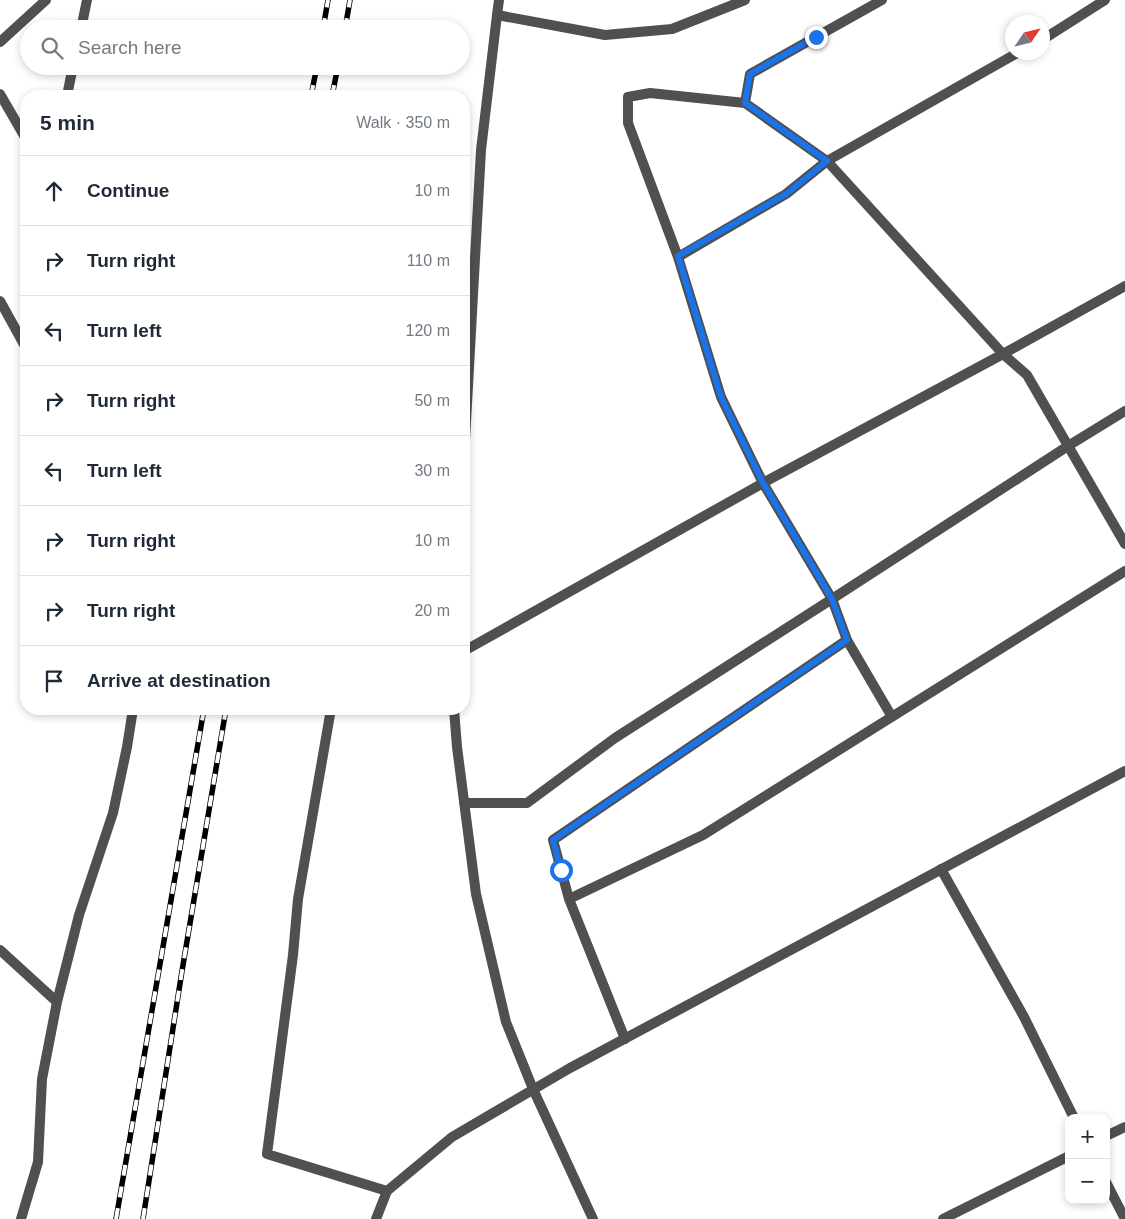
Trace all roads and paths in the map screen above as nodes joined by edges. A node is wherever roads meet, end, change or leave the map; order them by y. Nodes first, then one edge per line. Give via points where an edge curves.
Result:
1 (46, 0) edge
2 (87, 0) edge
3 (499, 0) edge
4 (745, 0) edge
5 (882, 0) edge
6 (1105, 0) edge
7 (498, 15) junction
8 (24, 20) edge
9 (83, 20) edge
10 (20, 24) edge
11 (1050, 35) edge
12 (0, 42) edge
13 (1006, 60) edge
14 (71, 75) edge
15 (68, 90) edge
16 (0, 94) edge
17 (745, 103) junction
18 (20, 129) edge
19 (827, 161) junction
20 (678, 256) junction
21 (1125, 286) edge
22 (0, 302) edge
23 (20, 337) edge
24 (470, 349) edge
25 (1004, 354) junction
26 (1125, 411) edge
27 (1068, 446) junction
28 (763, 483) junction
29 (1125, 544) edge
30 (1125, 571) edge
31 (832, 599) junction
32 (847, 640) junction
33 (470, 648) edge
34 (132, 715) edge
35 (330, 715) edge
36 (454, 715) edge
37 (892, 717) junction
38 (1125, 771) edge
39 (464, 803) junction
40 (941, 869) junction
41 (569, 899) junction
42 (0, 950) edge
43 (57, 1002) junction
44 (625, 1039) junction
45 (533, 1089) junction
46 (1072, 1114) edge
47 (1125, 1127) edge
48 (1110, 1134) edge
49 (1065, 1158) edge
50 (1110, 1190) edge
51 (387, 1192) junction
52 (21, 1219) edge
53 (376, 1219) edge
54 (594, 1219) edge
55 (943, 1219) edge
56 (1125, 1219) edge

1 - 8 street
2 - 9 street
3 - 7 street
4 - 7 street via 672,29 605,35
5 - 17 street via 750,74
6 - 11 street
7 - 24 street via 481,150
10 - 12 street
13 - 19 street
14 - 15 street
16 - 18 street
17 - 19 street
17 - 20 street via 650,93 628,97 628,122
19 - 20 street via 786,194
19 - 25 street
20 - 28 street via 721,397
21 - 25 street
22 - 23 street
25 - 27 street via 1027,375
25 - 28 street
26 - 27 street
27 - 29 street
27 - 31 street
28 - 31 street
28 - 33 street
30 - 37 street
31 - 32 street
31 - 39 street via 615,738 527,803
32 - 37 street
32 - 41 street via 553,840
34 - 43 street via 113,813 79,915
35 - 51 street via 298,899 267,1154
36 - 39 street
37 - 41 street via 703,835
38 - 40 street
39 - 45 street via 476,894 504,1013
40 - 44 street
40 - 46 street via 1024,1018
41 - 44 street
42 - 43 street
43 - 52 street via 42,1079 38,1162
44 - 45 street
45 - 51 street via 452,1137
45 - 54 street
47 - 48 street
49 - 55 street
50 - 56 street
51 - 53 street

